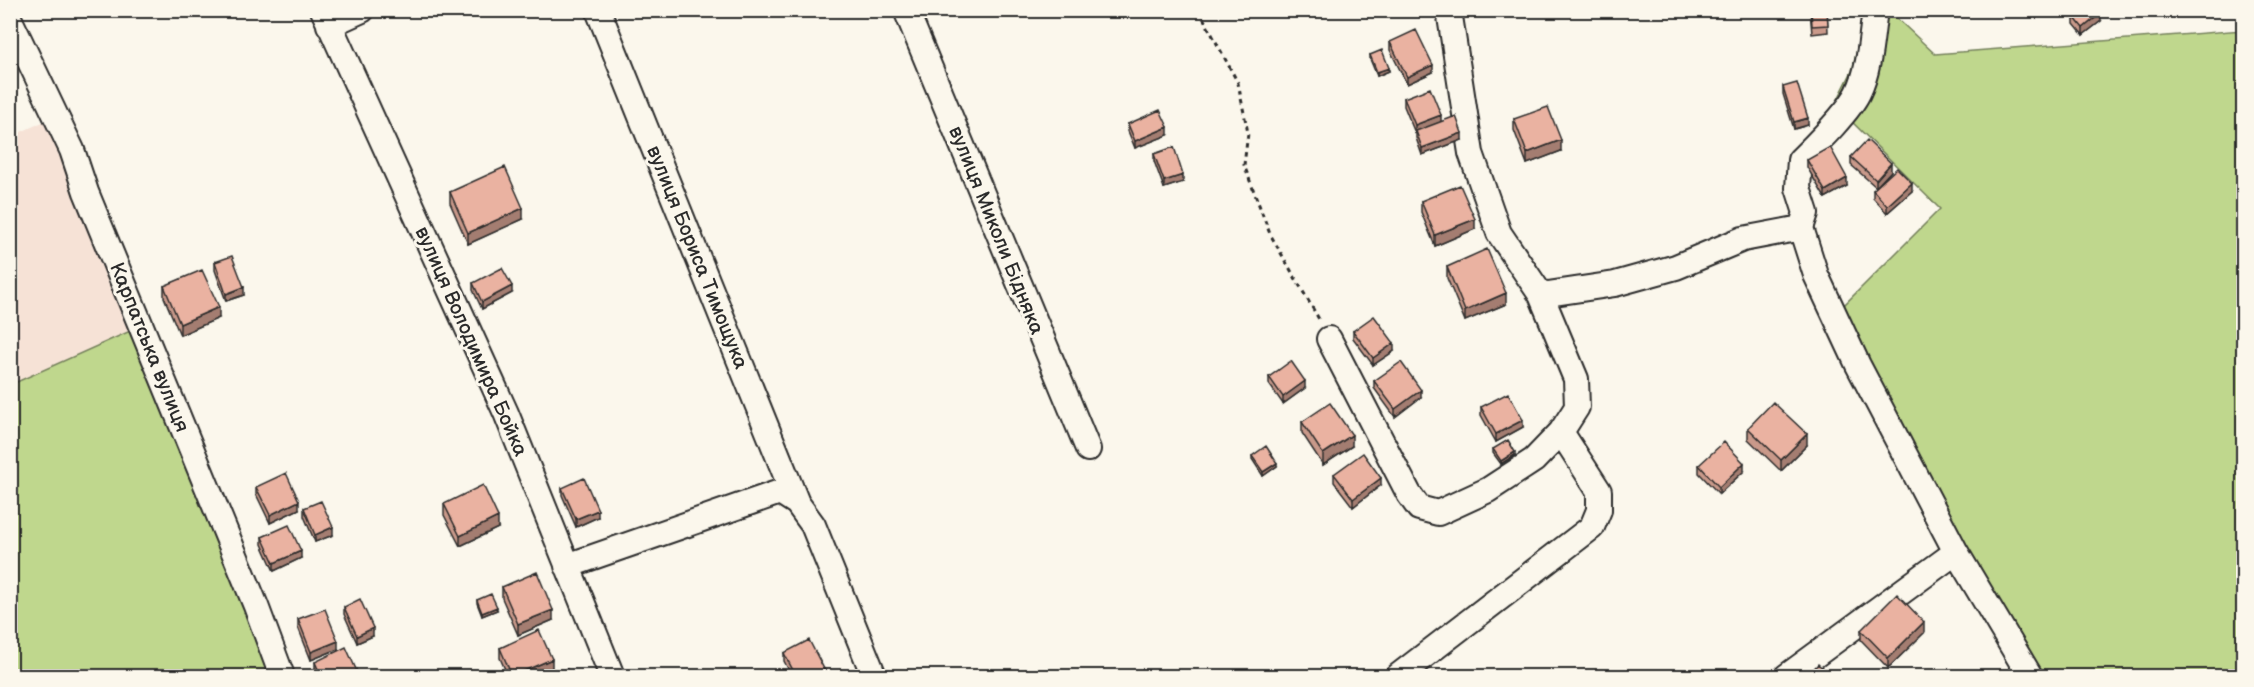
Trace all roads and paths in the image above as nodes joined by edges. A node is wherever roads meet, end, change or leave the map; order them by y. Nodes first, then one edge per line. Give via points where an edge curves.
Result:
1 (362, 10) edge
2 (598, 10) edge
3 (906, 10) edge
4 (1199, 10) edge
5 (1449, 10) edge
6 (1875, 10) edge
7 (326, 18) edge
8 (10, 20) edge
9 (1801, 228) junction
10 (1541, 295) junction
11 (1329, 339) joint
12 (1561, 432) junction
13 (1088, 449) dead end
14 (797, 502) junction
15 (1956, 552) junction
16 (567, 566) junction
17 (282, 676) edge
18 (612, 676) edge
19 (874, 676) edge
20 (1398, 676) edge
21 (1787, 676) edge
22 (2030, 676) edge

1 - 7 street
2 - 14 street, вулиця Бориса Тимощука
3 - 13 street, вулиця Миколи Бідняка
4 - 11 path via 1238,83 1248,133 1244,165 1270,234
5 - 10 street via 1471,153 1499,233
6 - 9 street via 1858,93 1800,160 1798,188 1806,213
7 - 16 street, вулиця Володимира Бойка via 506,413
8 - 17 street, Карпатська вулиця via 72,150
9 - 10 street via 1743,239 1676,267 1615,284
9 - 15 street via 1816,275 1858,365
10 - 12 street via 1576,379 1577,407
11 - 12 street via 1419,508 1438,513 1488,490 1534,460
12 - 20 street via 1599,491 1599,510 1592,527
14 - 16 street via 780,492
14 - 19 street, вулиця Бориса Тимощука via 813,525
15 - 21 street
15 - 22 street
16 - 18 street, вулиця Володимира Бойка

